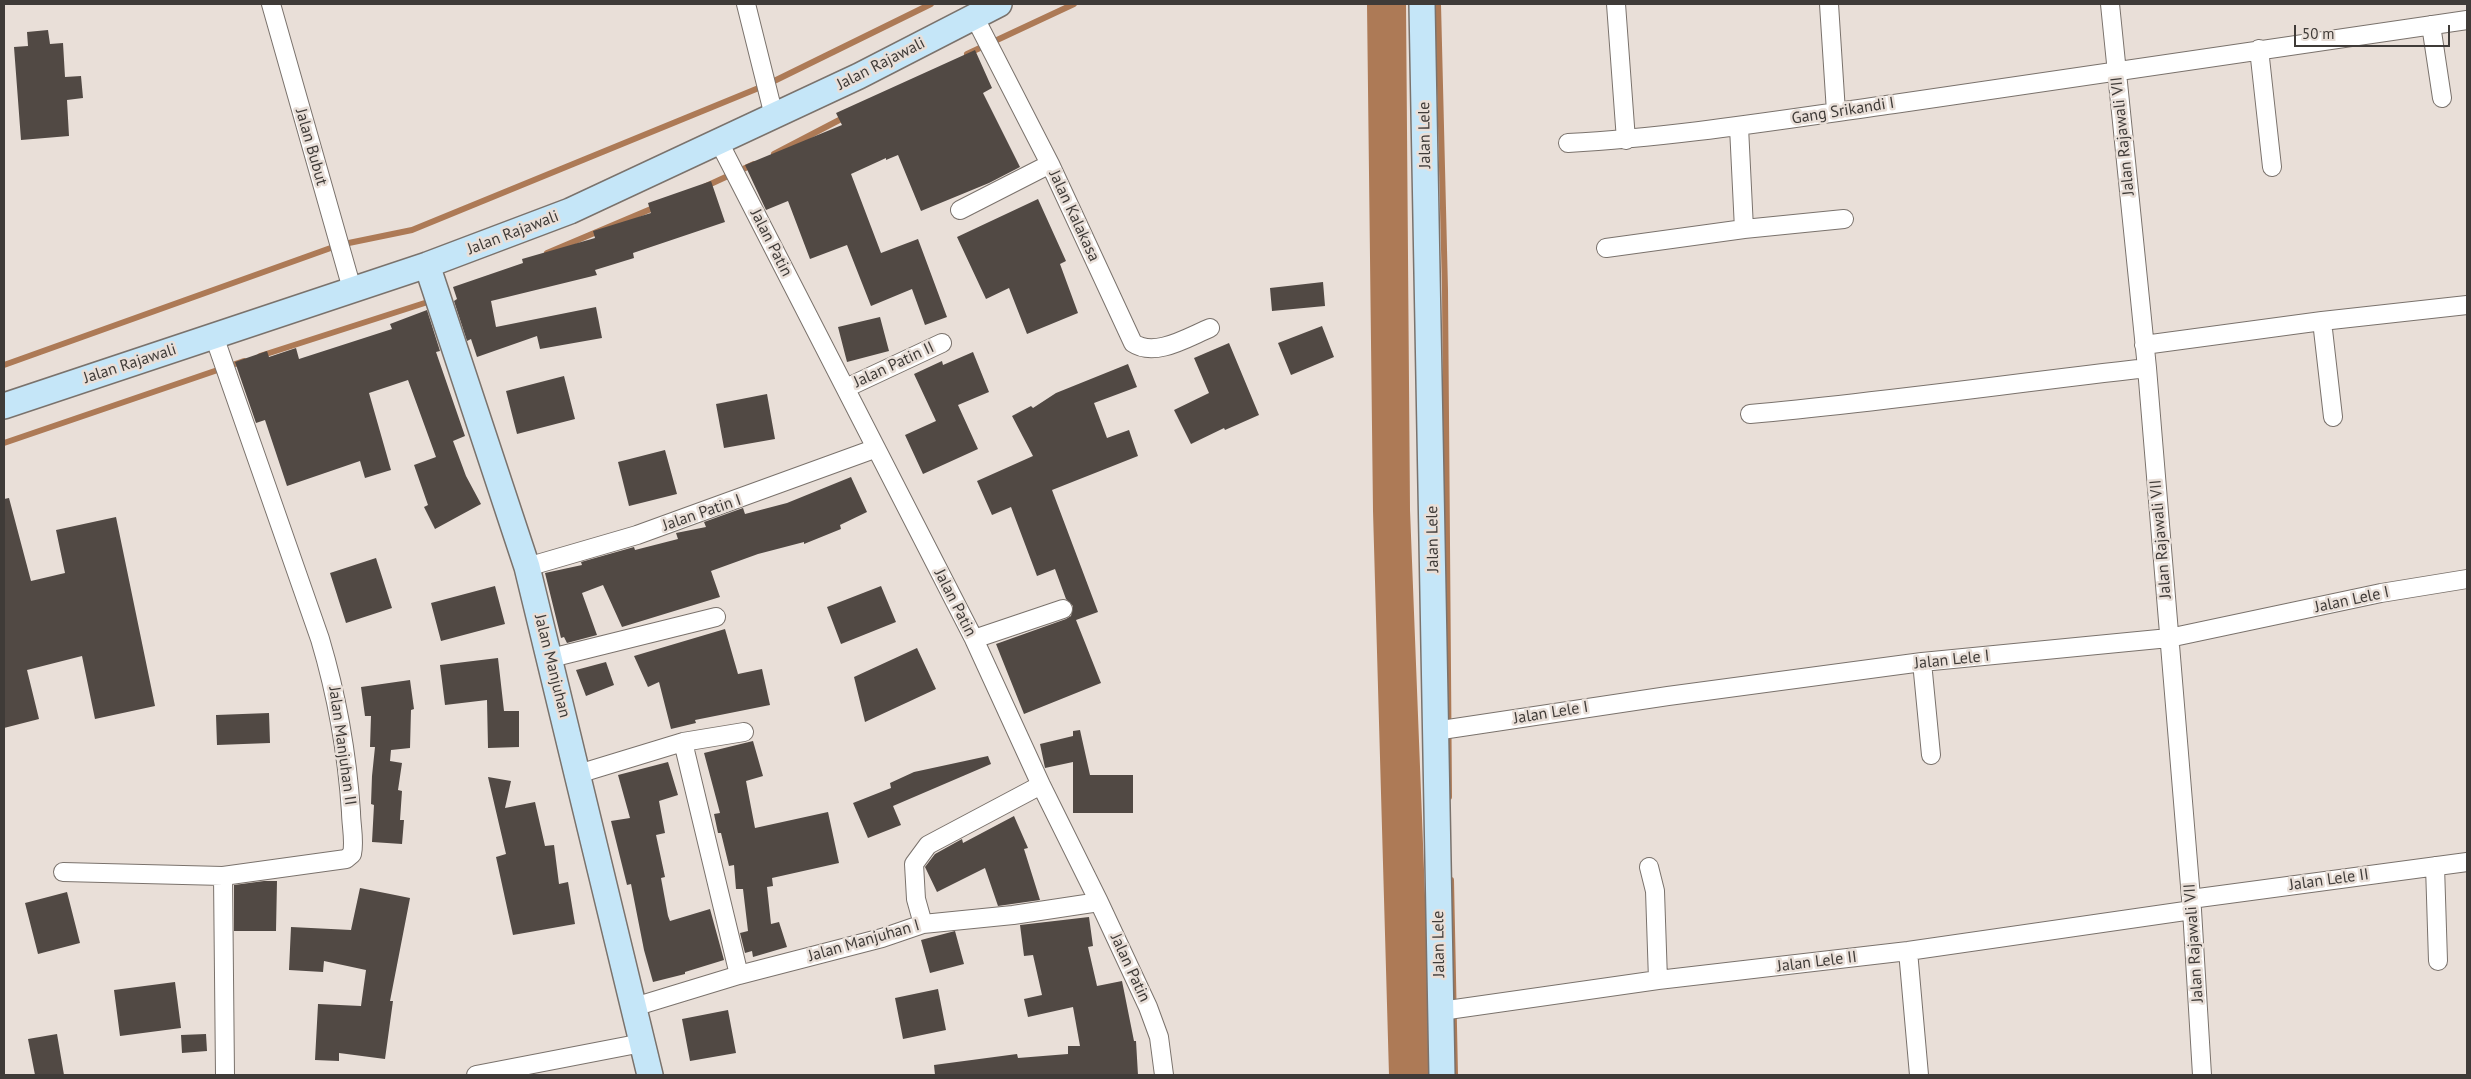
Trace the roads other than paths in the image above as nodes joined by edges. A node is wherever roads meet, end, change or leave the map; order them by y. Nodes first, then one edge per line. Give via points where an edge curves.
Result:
1 (271, 4) edge
2 (746, 4) edge
3 (999, 4) edge
4 (1422, 4) edge
5 (1616, 4) edge
6 (1829, 4) edge
7 (2110, 4) edge
8 (974, 16) junction
9 (2467, 20) edge
10 (2431, 25) junction
11 (2259, 49) junction
12 (2117, 72) junction
13 (2442, 98) dead end
14 (1836, 112) junction
15 (774, 116) junction
16 (1739, 127) junction
17 (1626, 140) junction
18 (719, 142) junction
19 (1568, 143) dead end
20 (1050, 164) junction
21 (2272, 167) dead end
22 (960, 210) dead end
23 (1844, 219) dead end
24 (1744, 229) junction
25 (1606, 248) dead end
26 (427, 265) junction
27 (352, 289) junction
28 (2467, 305) edge
29 (2322, 321) junction
30 (1210, 328) dead end
31 (214, 336) junction
32 (942, 343) dead end
33 (2144, 346) junction
34 (2147, 368) junction
35 (846, 388) junction
36 (4, 406) edge
37 (1750, 414) dead end
38 (2334, 416) dead end
39 (874, 449) junction
40 (527, 567) junction
41 (2467, 579) edge
42 (1063, 610) dead end
43 (716, 617) dead end
44 (2169, 638) junction
45 (974, 639) junction
46 (551, 658) junction
47 (1922, 662) junction
48 (1435, 731) junction
49 (744, 732) dead end
50 (682, 742) junction
51 (1931, 755) dead end
52 (578, 774) junction
53 (1041, 785) junction
54 (2467, 862) edge
55 (2435, 866) junction
56 (1649, 867) dead end
57 (63, 872) dead end
58 (223, 876) junction
59 (1099, 902) junction
60 (2192, 905) junction
61 (923, 924) junction
62 (1908, 951) junction
63 (2438, 961) dead end
64 (739, 975) junction
65 (1658, 980) junction
66 (634, 1006) junction
67 (1440, 1011) junction
68 (642, 1043) junction
69 (225, 1075) edge
70 (476, 1075) edge
71 (650, 1075) edge
72 (1164, 1075) edge
73 (1442, 1075) edge
74 (1919, 1075) edge
75 (2202, 1075) edge

1 - 27 street, Jalan Bubut
2 - 15 street
3 - 8 main road, Jalan Rajawali
4 - 48 main road, Jalan Lele
5 - 17 street
6 - 14 street
7 - 12 street, Jalan Rajawali VII
8 - 15 main road, Jalan Rajawali
8 - 20 street, Jalan Kalakasa
9 - 10 street, Gang Srikandi I
10 - 11 street, Gang Srikandi I
10 - 13 street
11 - 12 street, Gang Srikandi I
11 - 21 street
12 - 14 street, Gang Srikandi I
12 - 33 street, Jalan Rajawali VII
14 - 16 street, Gang Srikandi I
15 - 18 main road, Jalan Rajawali
16 - 17 street, Gang Srikandi I
16 - 24 street
17 - 19 street, Gang Srikandi I
18 - 26 main road, Jalan Rajawali via 570,211
18 - 35 street, Jalan Patin
20 - 22 street
20 - 30 street, Jalan Kalakasa via 1133,343 1149,349
23 - 24 street
24 - 25 street
26 - 27 main road, Jalan Rajawali
26 - 40 main road, Jalan Manjuhan
27 - 31 main road, Jalan Rajawali
28 - 29 street
29 - 33 street
29 - 38 street
31 - 36 main road, Jalan Rajawali
31 - 58 street, Jalan Manjuhan II via 334,685 344,738 353,850 346,859
32 - 35 street, Jalan Patin II
33 - 34 street, Jalan Rajawali VII
34 - 37 street via 1912,398
34 - 44 street, Jalan Rajawali VII
35 - 39 street, Jalan Patin
39 - 40 street, Jalan Patin I via 637,535
39 - 45 street, Jalan Patin
40 - 46 main road, Jalan Manjuhan
41 - 44 street, Jalan Lele I via 2381,593
42 - 45 street
43 - 46 street
44 - 47 street, Jalan Lele I
44 - 60 street, Jalan Rajawali VII
45 - 53 street, Jalan Patin
46 - 52 main road, Jalan Manjuhan
47 - 48 street, Jalan Lele I
47 - 51 street
48 - 67 main road, Jalan Lele
49 - 50 street
50 - 52 street
50 - 64 street
52 - 66 main road, Jalan Manjuhan
53 - 59 street, Jalan Patin
53 - 61 street via 928,845 914,864 916,899
54 - 55 street, Jalan Lele II
55 - 60 street, Jalan Lele II
55 - 63 street
56 - 65 street via 1655,891
57 - 58 street, Jalan Manjuhan II
58 - 69 street
59 - 61 street, Jalan Manjuhan I
59 - 72 street, Jalan Patin via 1148,1007 1159,1037
60 - 62 street, Jalan Lele II
60 - 75 street, Jalan Rajawali VII
61 - 64 street, Jalan Manjuhan I via 882,938
62 - 65 street, Jalan Lele II
62 - 74 street
64 - 66 street, Jalan Manjuhan I
65 - 67 street, Jalan Lele II
66 - 68 main road, Jalan Manjuhan
67 - 73 main road, Jalan Lele
68 - 70 street
68 - 71 main road, Jalan Manjuhan

